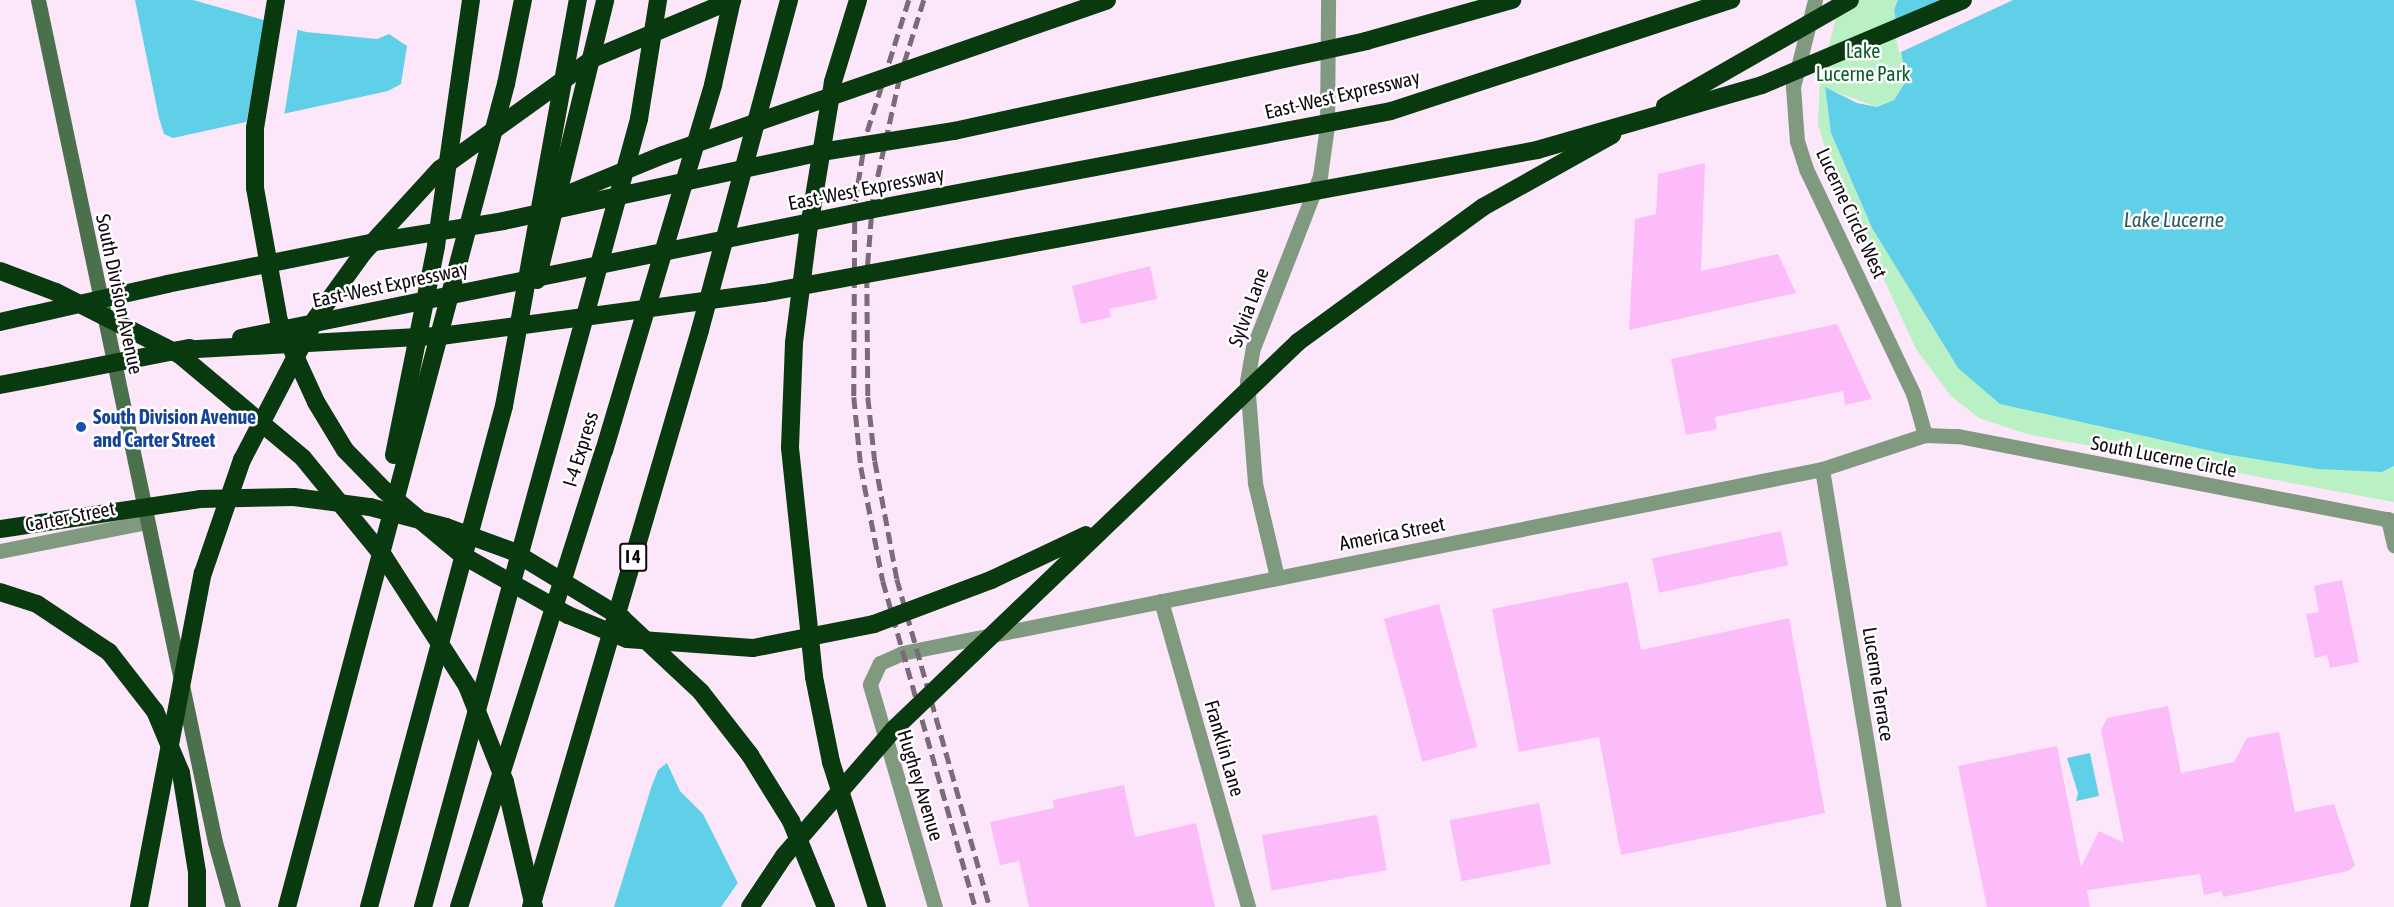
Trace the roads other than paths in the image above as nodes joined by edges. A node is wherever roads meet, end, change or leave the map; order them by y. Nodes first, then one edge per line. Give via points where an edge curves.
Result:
1 (38, 0) edge
2 (276, 0) edge
3 (471, 0) edge
4 (523, 0) edge
5 (578, 0) edge
6 (605, 0) edge
7 (658, 0) edge
8 (732, 0) edge
9 (789, 0) edge
10 (858, 0) edge
11 (1107, 0) edge
12 (1328, 0) edge
13 (1512, 0) edge
14 (1731, 0) edge
15 (1815, 0) edge
16 (1850, 0) edge
17 (1963, 0) edge
18 (503, 221) junction
19 (0, 271) edge
20 (0, 322) edge
21 (179, 350) junction
22 (0, 385) edge
23 (504, 406) junction
24 (1925, 435) junction
25 (1822, 469) junction
26 (2391, 520) edge
27 (147, 522) junction
28 (0, 529) edge
29 (1098, 530) junction
30 (2394, 545) edge
31 (0, 551) edge
32 (1276, 577) junction
33 (0, 592) edge
34 (366, 598) junction
35 (1161, 601) junction
36 (873, 675) joint
37 (215, 842) junction
38 (139, 907) edge
39 (197, 907) edge
40 (222, 907) edge
41 (233, 907) edge
42 (287, 907) edge
43 (369, 907) edge
44 (423, 907) edge
45 (459, 907) edge
46 (532, 907) edge
47 (750, 907) edge
48 (826, 907) edge
49 (877, 907) edge
50 (935, 907) edge
51 (1248, 907) edge
52 (1894, 907) edge

1 - 27 street, South Division Avenue
2 - 29 highway, bridge via 255,128 255,188 279,321 316,402 345,450 462,555 568,615 627,639 753,648 874,624 991,580
3 - 34 highway via 436,246
4 - 34 highway via 475,204
5 - 23 highway
6 - 23 highway
7 - 44 highway via 639,119
8 - 38 highway, bridge via 594,58 440,169 363,253 316,318 242,460 203,573
8 - 45 highway, I-4 Express via 713,85 607,440
9 - 46 highway, I 4 via 706,307
10 - 49 highway via 833,82 808,233 794,343 790,448 814,677 831,762
11 - 18 highway, bridge via 663,155
12 - 32 street, Sylvia Lane via 1327,126 1320,176 1253,348 1247,381 1254,472
13 - 18 highway, East-West Expressway, bridge via 1366,41 1202,78 954,131 821,152
14 - 21 highway, East-West Expressway, bridge via 1391,111 869,210
15 - 24 street, Lucerne Circle West via 1793,87 1797,141 1806,170 1913,393
16 - 29 highway, bridge via 1483,207 1298,342
17 - 21 highway, bridge via 1762,85 1537,150 764,293 441,336
18 - 20 highway, East-West Expressway, bridge via 380,241
19 - 46 highway, bridge via 56,292 180,355 303,458 384,557 467,686 504,782
21 - 22 highway, East-West Expressway, bridge
23 - 43 highway
24 - 25 street, America Street
24 - 26 street, South Lucerne Circle via 1958,436
25 - 32 street, America Street
25 - 52 street, Lucerne Terrace
26 - 30 street
27 - 31 street, Carter Street
27 - 37 street, South Division Avenue
28 - 48 highway, bridge via 200,499 294,497 370,507 446,527 512,551 622,618 701,692 750,755 791,821
29 - 47 highway, bridge via 893,730 784,856
32 - 35 street, America Street
33 - 39 highway, bridge via 37,604 109,652 155,711 181,773 197,872
34 - 42 highway
35 - 36 street, America Street via 908,651 880,663
35 - 51 street, Franklin Lane
36 - 50 street, Hughey Avenue via 873,698
37 - 40 street, South Division Avenue
37 - 41 street, South Division Avenue

